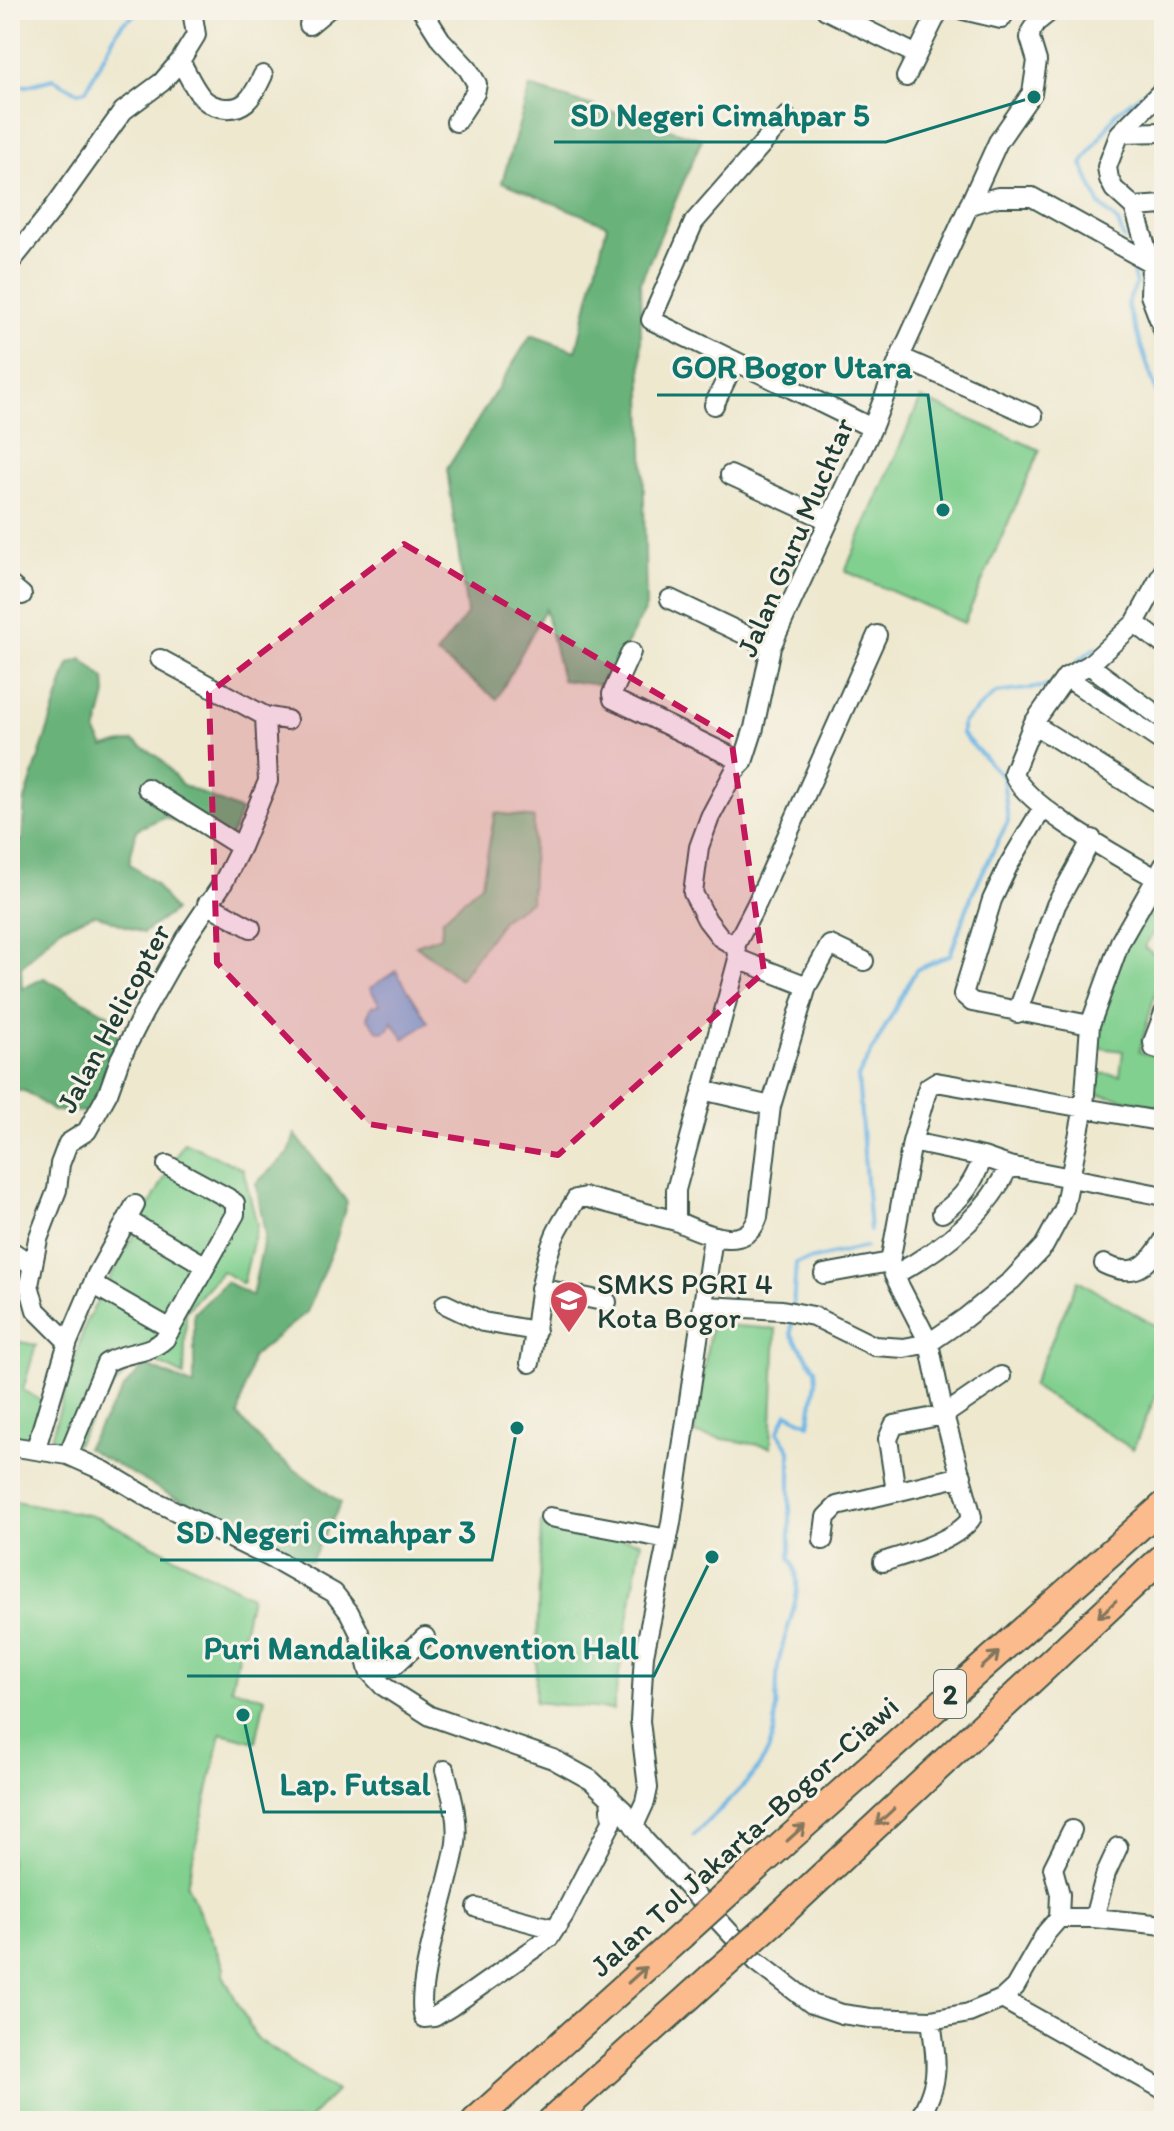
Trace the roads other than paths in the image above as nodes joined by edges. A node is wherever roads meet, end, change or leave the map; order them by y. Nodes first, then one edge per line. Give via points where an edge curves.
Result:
1 (192, 10) edge
2 (327, 10) edge
3 (422, 10) edge
4 (826, 10) edge
5 (939, 10) edge
6 (963, 10) edge
7 (1052, 10) edge
8 (999, 13) edge
9 (309, 25) dead end
10 (1030, 38) junction
11 (917, 55) junction
12 (180, 61) junction
13 (263, 75) dead end
14 (906, 77) dead end
15 (1164, 89) edge
16 (786, 117) dead end
17 (456, 122) dead end
18 (1164, 132) edge
19 (1120, 133) junction
20 (969, 205) junction
21 (1164, 205) edge
22 (1134, 207) junction
23 (10, 263) edge
24 (1158, 263) edge
25 (1164, 332) edge
26 (900, 357) junction
27 (735, 361) junction
28 (714, 405) dead end
29 (1033, 416) dead end
30 (872, 428) junction
31 (730, 475) dead end
32 (828, 520) junction
33 (1164, 570) edge
34 (670, 599) dead end
35 (1135, 623) junction
36 (877, 635) dead end
37 (1164, 645) edge
38 (771, 647) junction
39 (631, 652) dead end
40 (160, 659) dead end
41 (1089, 665) junction
42 (1066, 677) junction
43 (265, 716) junction
44 (287, 720) dead end
45 (1164, 720) edge
46 (1033, 724) junction
47 (1164, 743) edge
48 (743, 762) junction
49 (147, 788) dead end
50 (1164, 806) edge
51 (1042, 809) junction
52 (1092, 839) junction
53 (241, 847) junction
54 (1161, 875) edge
55 (207, 904) junction
56 (251, 928) dead end
57 (736, 952) junction
58 (864, 961) dead end
59 (807, 986) junction
60 (1017, 1013) junction
61 (1163, 1020) edge
62 (1090, 1025) junction
63 (1164, 1051) edge
64 (702, 1090) junction
65 (771, 1106) junction
66 (1084, 1107) junction
67 (1164, 1122) edge
68 (912, 1142) junction
69 (983, 1157) junction
70 (167, 1165) dead end
71 (1009, 1166) junction
72 (1072, 1177) junction
73 (1164, 1196) edge
74 (135, 1205) dead end
75 (942, 1213) dead end
76 (676, 1221) junction
77 (134, 1224) dead end
78 (713, 1237) junction
79 (10, 1250) edge
80 (1161, 1251) edge
81 (1104, 1264) dead end
82 (32, 1265) junction
83 (206, 1266) junction
84 (892, 1269) junction
85 (824, 1274) dead end
86 (540, 1288) junction
87 (101, 1289) dead end
88 (607, 1302) dead end
89 (445, 1304) dead end
90 (705, 1306) junction
91 (171, 1329) junction
92 (536, 1331) junction
93 (68, 1342) junction
94 (929, 1343) junction
95 (530, 1363) dead end
96 (1001, 1376) dead end
97 (944, 1415) junction
98 (10, 1446) edge
99 (36, 1448) junction
100 (68, 1455) junction
101 (962, 1476) junction
102 (896, 1492) junction
103 (1164, 1505) edge
104 (550, 1517) dead end
105 (668, 1539) junction
106 (823, 1540) dead end
107 (1164, 1556) edge
108 (883, 1562) dead end
109 (425, 1637) dead end
110 (369, 1671) junction
111 (445, 1770) dead end
112 (610, 1796) junction
113 (634, 1826) junction
114 (1072, 1830) dead end
115 (1118, 1847) dead end
116 (477, 1908) dead end
117 (1059, 1918) junction
118 (1094, 1918) junction
119 (1163, 1922) edge
120 (555, 1929) junction
121 (1002, 1999) junction
122 (609, 2000) junction
123 (931, 2020) junction
124 (599, 2079) junction
125 (1164, 2090) edge
126 (456, 2121) edge
127 (475, 2121) edge
128 (551, 2121) edge
129 (561, 2121) edge
130 (918, 2121) edge

1 - 12 street via 196,35
2 - 9 street
3 - 17 street via 477,84
4 - 11 street
5 - 11 street
6 - 8 street
7 - 10 street via 1037,22
8 - 10 street
10 - 20 street, Jalan Guru Muchtar via 1037,61 1032,93 998,142
11 - 14 street
12 - 13 street via 201,97 222,108 244,104
12 - 23 street via 123,111
15 - 19 street
16 - 27 street via 694,222 651,320
18 - 19 street
19 - 22 street via 1107,173 1114,189
20 - 24 street via 998,197 1032,197
20 - 26 street, Jalan Guru Muchtar
21 - 22 street
22 - 24 street
24 - 25 street via 1150,295
26 - 29 street
26 - 30 street, Jalan Guru Muchtar
27 - 28 street
27 - 30 street
30 - 32 street, Jalan Guru Muchtar
31 - 32 street
32 - 38 street, Jalan Guru Muchtar
33 - 35 street
34 - 38 street
35 - 37 street
35 - 41 street
36 - 57 street
38 - 48 street, Jalan Guru Muchtar
39 - 48 street via 613,699
40 - 43 street
41 - 42 street
41 - 45 street
42 - 46 street
42 - 47 street
43 - 44 street
43 - 53 street, Jalan Helicopter via 268,781
46 - 50 street
46 - 51 street via 1013,773
48 - 57 street, Jalan Guru Muchtar via 710,817 699,847 693,893 707,920
49 - 53 street
51 - 52 street
51 - 60 street via 992,900 963,994 972,1002
52 - 54 street
52 - 60 street via 1056,905
53 - 55 street, Jalan Helicopter
54 - 62 street via 1120,942
55 - 56 street
55 - 82 street, Jalan Helicopter via 144,1012 87,1131 68,1143
57 - 59 street
57 - 64 street
58 - 59 street via 830,945
59 - 65 street
60 - 62 street
61 - 63 street via 1153,1042 1154,1048
62 - 66 street
64 - 65 street
64 - 76 street via 676,1190
65 - 78 street via 755,1228 738,1237
66 - 67 street
66 - 68 street via 936,1082 926,1092
66 - 72 street
68 - 69 street
68 - 84 street
69 - 71 street
69 - 75 street via 970,1188
70 - 83 street via 235,1203 233,1220
71 - 72 street
71 - 84 street via 997,1188 950,1241
72 - 73 street
72 - 94 street via 1060,1220 1044,1246 1001,1290
74 - 93 street
76 - 78 street
76 - 86 street via 576,1199 554,1237
77 - 83 street
78 - 90 street
79 - 82 street
80 - 81 street via 1137,1270
82 - 93 street, Jalan Helicopter via 29,1285 36,1310
83 - 91 street
84 - 85 street
84 - 94 street
86 - 88 street
86 - 92 street
87 - 91 street
89 - 92 street via 483,1322
90 - 94 street via 813,1316 874,1346
90 - 105 street
91 - 100 street via 155,1347 119,1354 106,1363
92 - 95 street
93 - 99 street
94 - 97 street
96 - 97 street
97 - 101 street
97 - 102 street via 900,1423 890,1431
98 - 99 street
99 - 100 street
100 - 110 street via 334,1593 359,1632
101 - 102 street
101 - 108 street via 970,1521 928,1546
102 - 106 street via 837,1506 826,1517
122 -> 103 highway, Jalan Tol Jakarta–Bogor–Ciawi / 2, bridge
104 - 105 street
105 - 113 street via 644,1655 640,1721 648,1788
107 -> 124 highway, 2, bridge
109 - 110 street via 394,1666
110 - 112 street via 413,1707 565,1764
111 - 120 street via 456,1841 428,1960 424,2018 452,2006
112 - 113 street
112 - 120 street via 612,1822
113 - 123 street via 756,1961 800,1997 826,2011
114 - 117 street via 1053,1868
115 - 118 street
116 - 120 street
117 - 118 street
117 - 121 street
118 - 119 street
121 - 123 street via 969,2013
121 - 125 street
122 - 126 highway
122 - 127 highway, Jalan Tol Jakarta–Bogor–Ciawi / 2
123 - 130 street via 936,2078
124 - 128 highway, 2
124 - 129 highway

